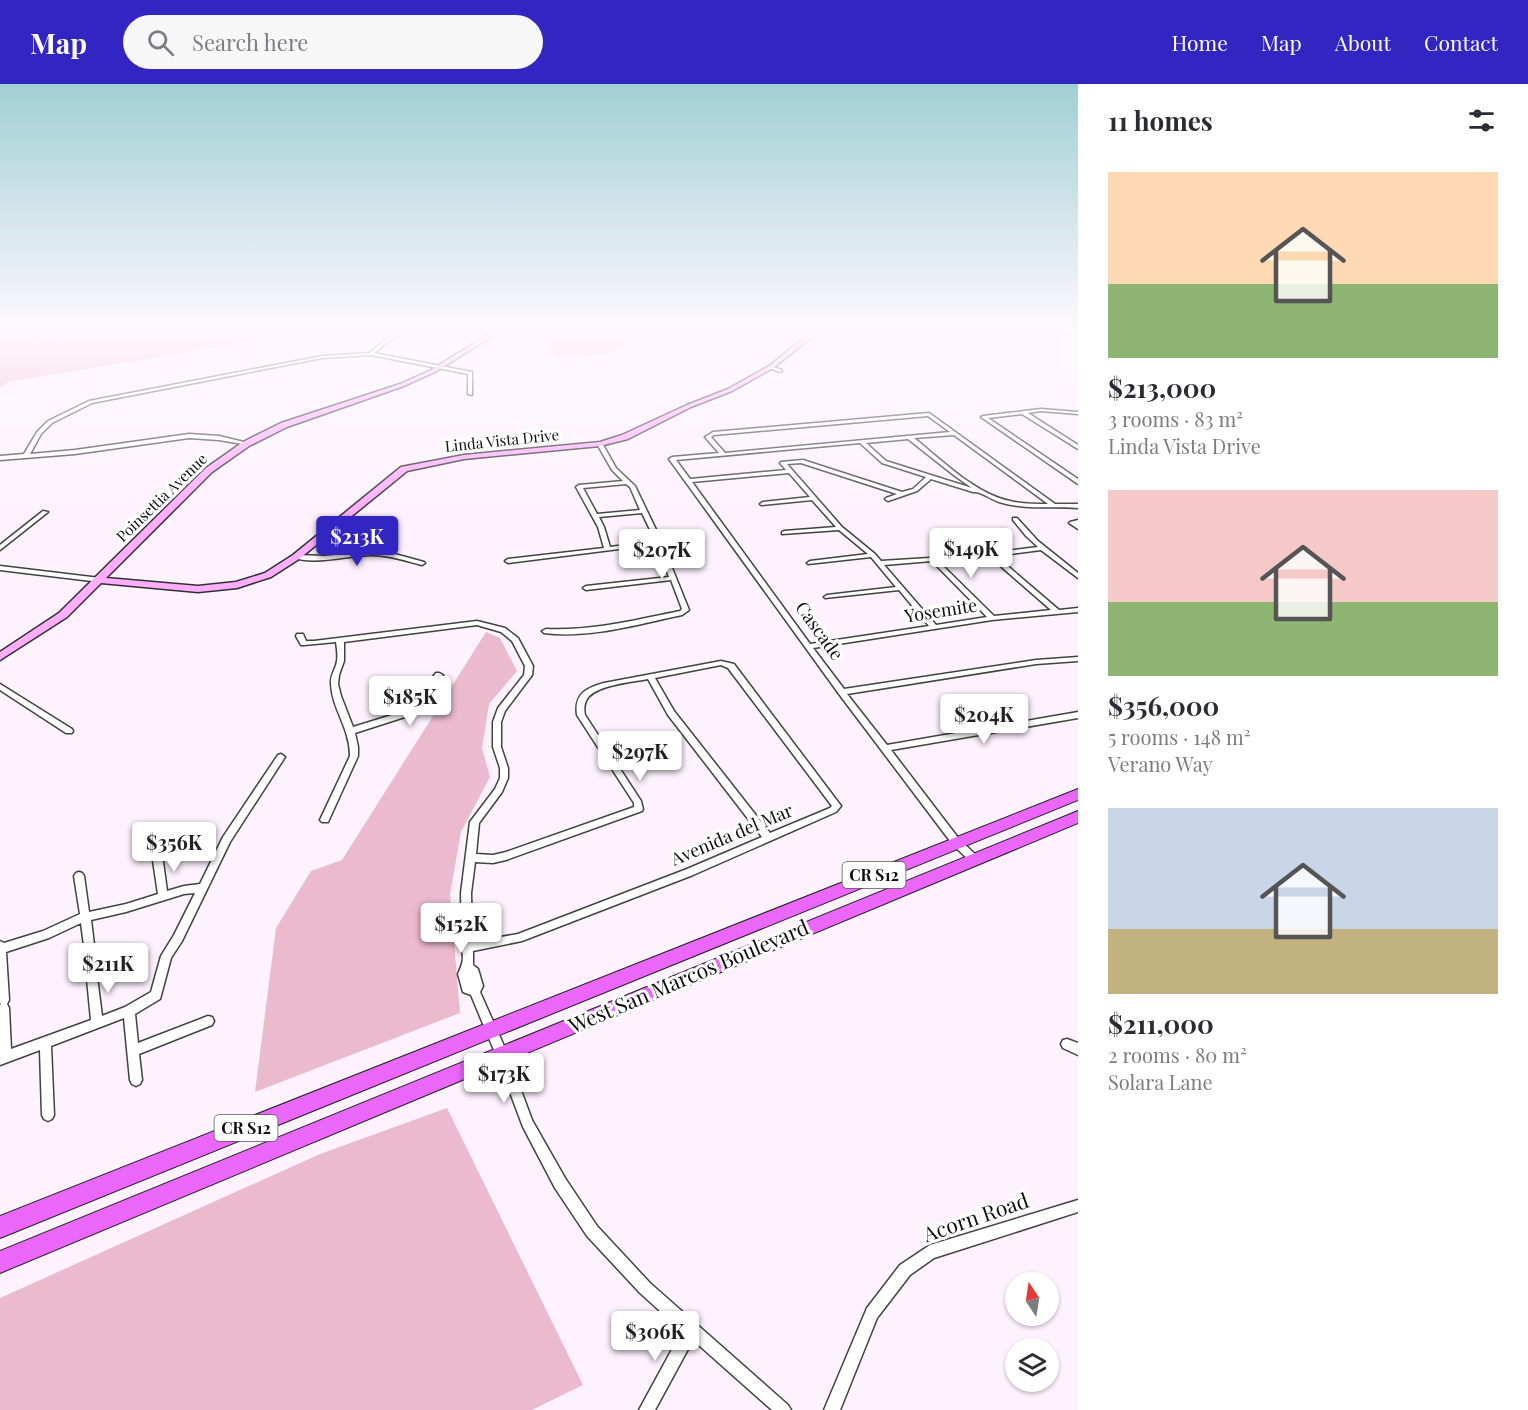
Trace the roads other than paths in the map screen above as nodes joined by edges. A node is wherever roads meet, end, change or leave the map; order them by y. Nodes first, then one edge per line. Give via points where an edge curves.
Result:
1 (132, 394) edge
2 (376, 394) edge
3 (720, 394) edge
4 (1023, 412) junction
5 (1077, 413) edge
6 (954, 433) junction
7 (909, 437) junction
8 (861, 441) junction
9 (246, 444) junction
10 (600, 444) junction
11 (1078, 447) edge
12 (723, 454) junction
13 (26, 456) junction
14 (0, 458) edge
15 (790, 471) junction
16 (930, 477) junction
17 (689, 481) junction
18 (627, 482) junction
19 (1078, 482) edge
20 (981, 492) junction
21 (902, 494) junction
22 (814, 498) junction
23 (888, 499) dead end
24 (763, 504) dead end
25 (1052, 504) junction
26 (1078, 506) edge
27 (642, 511) junction
28 (45, 512) dead end
29 (596, 516) junction
30 (1015, 519) dead end
31 (1078, 522) edge
32 (1078, 527) edge
33 (840, 528) junction
34 (784, 533) dead end
35 (633, 546) dead end
36 (0, 548) edge
37 (1042, 548) junction
38 (607, 549) junction
39 (873, 555) junction
40 (991, 555) junction
41 (296, 557) junction
42 (932, 558) junction
43 (508, 561) dead end
44 (810, 562) dead end
45 (422, 563) dead end
46 (879, 564) junction
47 (0, 568) edge
48 (1078, 576) edge
49 (674, 578) junction
50 (100, 580) junction
51 (586, 588) dead end
52 (901, 588) junction
53 (827, 597) dead end
54 (1078, 610) edge
55 (1056, 612) junction
56 (992, 618) junction
57 (934, 627) junction
58 (546, 631) dead end
59 (300, 636) dead end
60 (340, 640) junction
61 (810, 646) junction
62 (0, 657) edge
63 (1078, 659) edge
64 (439, 675) dead end
65 (650, 676) junction
66 (0, 686) edge
67 (842, 692) junction
68 (1078, 715) edge
69 (69, 731) dead end
70 (351, 731) junction
71 (886, 748) junction
72 (281, 757) dead end
73 (1078, 794) edge
74 (1078, 817) edge
75 (325, 820) dead end
76 (768, 838) junction
77 (956, 842) junction
78 (157, 854) dead end
79 (470, 858) junction
80 (974, 859) junction
81 (79, 876) dead end
82 (201, 888) junction
83 (163, 896) junction
84 (84, 917) junction
85 (1, 948) edge
86 (466, 948) junction
87 (129, 1011) junction
88 (208, 1021) dead end
89 (97, 1022) junction
90 (492, 1029) junction
91 (45, 1042) junction
92 (133, 1051) junction
93 (502, 1055) junction
94 (3, 1058) edge
95 (136, 1080) dead end
96 (48, 1115) dead end
97 (1078, 1206) edge
98 (0, 1227) edge
99 (0, 1262) edge
100 (691, 1329) junction
101 (647, 1410) edge
102 (783, 1410) edge
103 (832, 1410) edge

1 - 13 street via 76,408 50,422
2 - 9 street, Poinsettia Avenue via 284,425
3 - 10 street, Linda Vista Drive via 634,434
4 - 5 street
4 - 11 street
4 - 19 street via 984,417
6 - 7 street
6 - 12 street via 929,414 764,428 708,437
6 - 25 street
7 - 8 street
7 - 20 street
8 - 12 street
8 - 16 street via 884,462
9 - 13 street via 182,436
9 - 50 street, Poinsettia Avenue via 209,470
10 - 18 street
10 - 41 street, Linda Vista Drive via 464,458 404,469
12 - 17 street, Cascade via 672,459
13 - 14 street
15 - 17 street
15 - 21 street via 783,463 801,461
15 - 22 street
16 - 20 street
16 - 21 street via 915,490
17 - 61 street, Cascade
18 - 27 street
18 - 29 street via 579,487
20 - 25 street via 1008,503
21 - 23 street
22 - 24 street
22 - 33 street
25 - 26 street
27 - 29 street
27 - 49 street
28 - 36 street
29 - 38 street
30 - 37 street
31 - 32 street via 1072,523
33 - 34 street
33 - 39 street
35 - 38 street
37 - 40 street
37 - 48 street
38 - 43 street
39 - 44 street
39 - 46 street
40 - 42 street
40 - 55 street
41 - 45 street via 317,559 370,553
41 - 50 street, Linda Vista Drive via 268,574 219,588
42 - 46 street
42 - 56 street
46 - 52 street
47 - 50 street
49 - 51 street
49 - 58 street via 687,607 682,613 606,627
50 - 62 street, Poinsettia Avenue via 63,615
52 - 53 street
52 - 57 street
54 - 55 street, Yosemite
55 - 56 street, Yosemite
56 - 57 street, Yosemite
57 - 61 street, Yosemite
59 - 60 street via 304,643
60 - 70 street via 334,686
60 - 79 street via 477,623 503,630 518,643 529,666 528,675 501,710 495,736 504,778 475,822
61 - 67 street, Cascade
63 - 67 street
64 - 70 street via 408,714
65 - 76 street via 671,713
65 - 76 street, Avenida del Mar via 726,663 731,666 837,806
65 - 79 street via 593,688 580,700 579,708 639,809 506,856
66 - 69 street
67 - 71 street, Cascade
68 - 71 street
70 - 75 street via 354,756
71 - 77 street, Cascade
72 - 82 street via 226,840
73 - 77 main road, West San Marcos Boulevard / CR S12
74 - 80 main road, West San Marcos Boulevard / CR S12
76 - 86 street, Avenida del Mar via 518,938
77 - 80 street, Cascade
77 - 90 main road, West San Marcos Boulevard / CR S12
78 - 83 street
79 - 86 street
80 - 93 main road, West San Marcos Boulevard / CR S12
81 - 84 street
82 - 83 street
82 - 87 street via 166,956 156,995
83 - 84 street
84 - 85 street via 45,935
84 - 89 street
85 - 94 street
86 - 90 street via 468,967 474,972 478,987 475,992
87 - 89 street
87 - 92 street
88 - 92 street
89 - 91 street
90 - 93 street
90 - 98 main road, West San Marcos Boulevard / CR S12
91 - 94 street
91 - 96 street
92 - 95 street
93 - 99 main road, West San Marcos Boulevard / CR S12
93 - 100 street via 527,1123 592,1231 645,1288
97 - 103 street, Acorn Road via 930,1252 905,1270 872,1313
100 - 101 street
100 - 102 street

